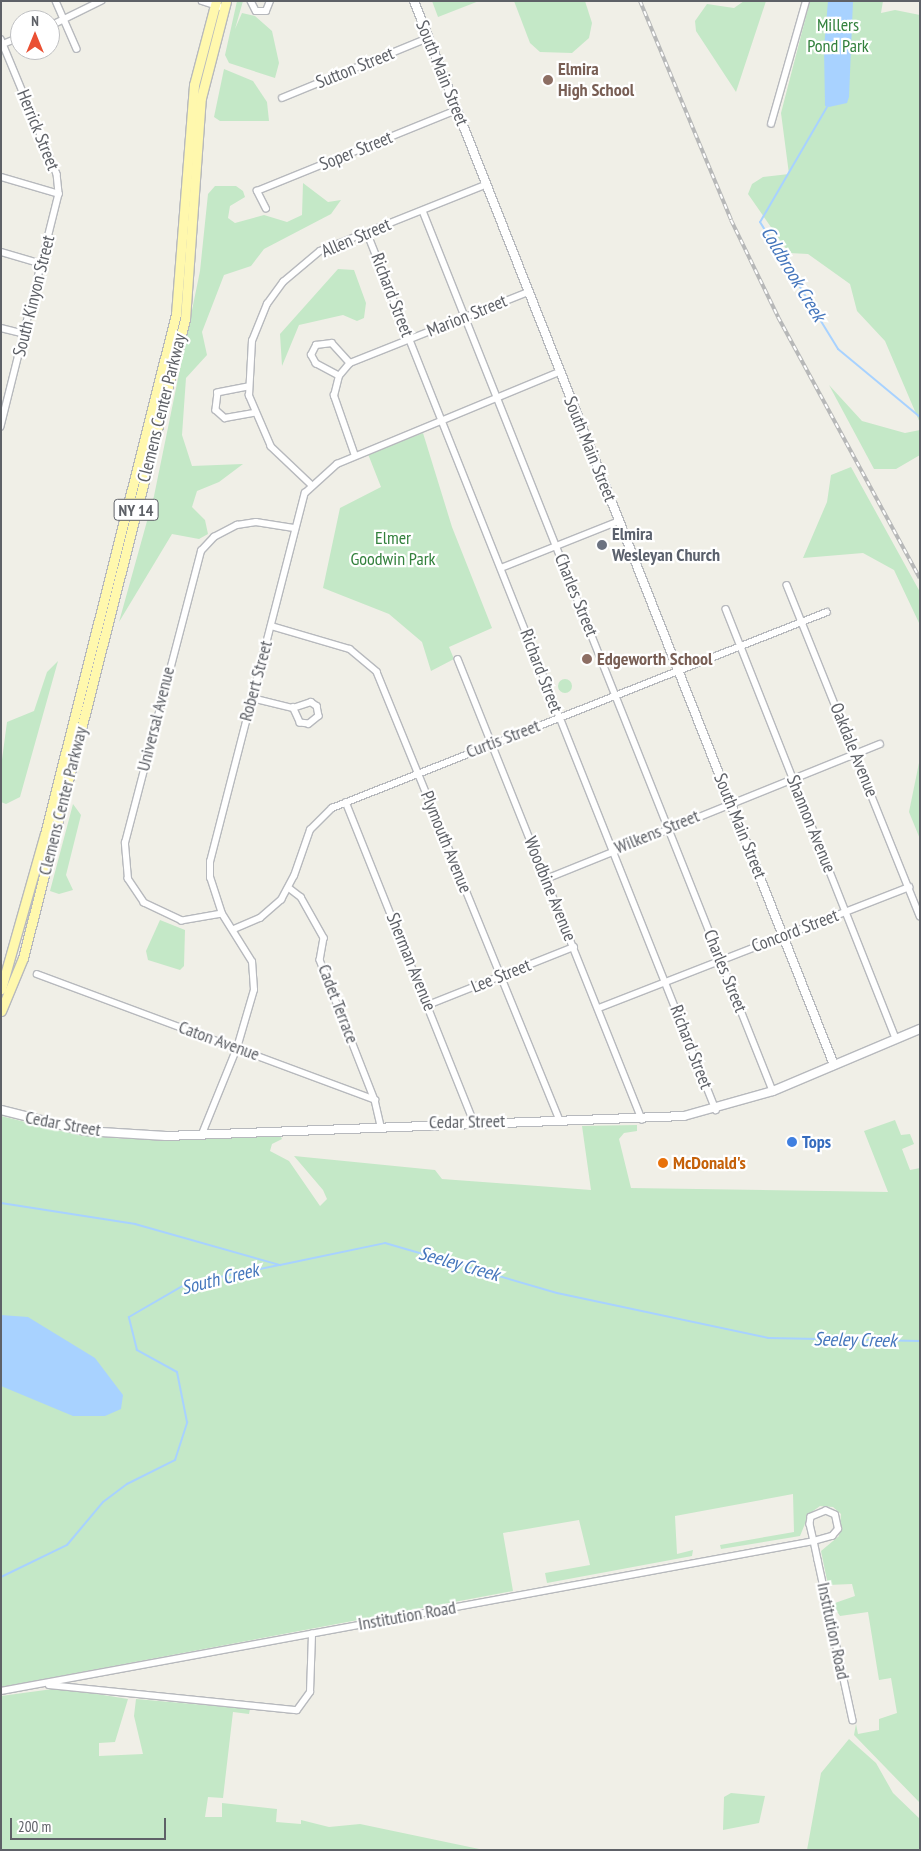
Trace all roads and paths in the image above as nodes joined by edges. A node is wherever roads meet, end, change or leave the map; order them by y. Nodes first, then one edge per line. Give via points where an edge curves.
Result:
1 (56, 1) edge
2 (100, 1) edge
3 (202, 1) edge
4 (251, 1) edge
5 (270, 1) edge
6 (414, 1) edge
7 (806, 1) edge
8 (220, 4) edge
9 (64, 20) junction
10 (60, 22) edge
11 (428, 38) junction
12 (2, 42) edge
13 (77, 49) dead end
14 (282, 98) dead end
15 (456, 110) junction
16 (771, 124) dead end
17 (1, 178) edge
18 (485, 185) junction
19 (59, 194) junction
20 (266, 209) dead end
21 (422, 211) junction
22 (367, 232) junction
23 (1, 252) edge
24 (42, 264) junction
25 (528, 292) junction
26 (465, 318) junction
27 (1, 328) edge
28 (25, 334) junction
29 (409, 340) junction
30 (350, 362) junction
31 (560, 372) junction
32 (339, 376) junction
33 (248, 387) junction
34 (498, 397) junction
35 (4, 403) edge
36 (254, 412) junction
37 (442, 421) junction
38 (1, 427) edge
39 (355, 456) junction
40 (310, 484) junction
41 (619, 522) junction
42 (294, 528) junction
43 (556, 546) junction
44 (501, 568) junction
45 (787, 585) dead end
46 (726, 609) dead end
47 (827, 612) dead end
48 (802, 621) junction
49 (271, 626) junction
50 (740, 644) junction
51 (458, 658) dead end
52 (678, 669) junction
53 (616, 694) junction
54 (252, 698) junction
55 (293, 708) junction
56 (560, 717) junction
57 (492, 743) junction
58 (880, 744) dead end
59 (855, 753) junction
60 (418, 772) junction
61 (793, 778) junction
62 (346, 802) junction
63 (731, 802) junction
64 (668, 827) junction
65 (612, 850) junction
66 (546, 879) junction
67 (909, 887) junction
68 (288, 888) junction
69 (846, 911) junction
70 (222, 914) junction
71 (920, 916) edge
72 (234, 929) junction
73 (784, 935) junction
74 (574, 947) junction
75 (721, 959) junction
76 (37, 974) dead end
77 (500, 975) junction
78 (665, 982) junction
79 (1, 989) edge
80 (428, 1005) junction
81 (598, 1008) junction
82 (1, 1011) edge
83 (920, 1029) edge
84 (896, 1039) junction
85 (237, 1048) junction
86 (834, 1065) junction
87 (773, 1091) junction
88 (375, 1100) junction
89 (1, 1110) edge
90 (716, 1110) junction
91 (642, 1120) junction
92 (560, 1121) junction
93 (474, 1122) junction
94 (381, 1126) junction
95 (202, 1134) junction
96 (814, 1541) junction
97 (312, 1634) junction
98 (42, 1684) junction
99 (1, 1692) edge
100 (853, 1720) dead end

1 - 9 street
2 - 9 street
3 - 8 street
4 - 5 street via 256,10 266,11
6 - 11 street, South Main Street
7 - 16 street
8 - 79 main road, Clemens Center Parkway / NY 14 via 194,85 176,314 16,947
8 - 82 main road, Clemens Center Parkway / NY 14 via 202,98 185,318 23,958
9 - 10 street
9 - 13 street
11 - 14 street, Sutton Street
11 - 15 street, South Main Street
12 - 19 street, Herrick Street via 57,174
15 - 18 street, South Main Street
15 - 20 street, Soper Street via 257,191
17 - 19 street
18 - 21 street, Allen Street
18 - 25 street, South Main Street
19 - 24 street, South Kinyon Street
21 - 22 street, Allen Street
21 - 26 street, Charles Street
22 - 29 street, Richard Street
22 - 33 street, Allen Street via 320,252 275,292 252,341
23 - 24 street
24 - 28 street, South Kinyon Street
25 - 26 street, Marion Street
25 - 31 street, South Main Street
26 - 29 street, Marion Street
26 - 34 street, Charles Street
27 - 28 street
28 - 35 street, South Kinyon Street
29 - 30 street, Marion Street
29 - 37 street, Richard Street
30 - 32 street
30 - 32 street via 332,343 316,345 311,355 316,364
31 - 34 street
31 - 41 street, South Main Street
32 - 39 street via 334,396 336,411
33 - 36 street, Allen Street
33 - 36 street via 218,393 216,410 225,418
34 - 37 street
34 - 43 street, Charles Street
35 - 38 street, South Kinyon Street
36 - 40 street, Allen Street via 275,452
37 - 39 street
37 - 44 street, Richard Street
39 - 40 street
40 - 42 street, Robert Street
41 - 43 street
41 - 52 street, South Main Street
42 - 49 street, Robert Street
42 - 70 street, Universal Avenue via 256,522 237,525 214,537 202,551 125,843 128,879 149,907 182,921
43 - 44 street
43 - 53 street, Charles Street
44 - 56 street, Richard Street
45 - 48 street, Oakdale Avenue
46 - 50 street, Shannon Avenue
47 - 48 street, Curtis Street
48 - 50 street, Curtis Street
48 - 59 street, Oakdale Avenue
49 - 54 street, Robert Street
49 - 60 street, Plymouth Avenue via 350,649 368,662 384,686
50 - 52 street, Curtis Street
50 - 61 street, Shannon Avenue
51 - 57 street, Woodbine Avenue
52 - 53 street, Curtis Street
52 - 63 street, South Main Street
53 - 56 street, Curtis Street
53 - 64 street, Charles Street
54 - 55 street
54 - 70 street, Robert Street via 210,862 210,878
55 - 55 street via 311,702 317,706 319,716 309,724 300,723
56 - 57 street, Curtis Street
56 - 65 street, Richard Street
57 - 60 street, Curtis Street
57 - 66 street, Woodbine Avenue
58 - 59 street, Wilkens Street
59 - 61 street, Wilkens Street
59 - 67 street, Oakdale Avenue
60 - 62 street, Curtis Street
60 - 77 street, Plymouth Avenue
61 - 63 street, Wilkens Street
61 - 69 street, Shannon Avenue
62 - 68 street, Curtis Street via 332,808 310,830
62 - 80 street, Sherman Avenue
63 - 64 street, Wilkens Street
63 - 73 street, South Main Street
64 - 65 street, Wilkens Street
64 - 75 street, Charles Street
65 - 66 street, Wilkens Street
65 - 78 street, Richard Street
66 - 74 street, Woodbine Avenue
67 - 69 street, Concord Street
67 - 71 street, Oakdale Avenue
68 - 72 street, Curtis Street via 267,913
68 - 88 street, Cadet Terrace via 301,897 324,938 320,960
69 - 73 street, Concord Street
69 - 84 street, Shannon Avenue
70 - 72 street, Robert Street
72 - 85 street, Robert Street via 252,962 254,990
73 - 75 street, Concord Street
73 - 86 street, South Main Street
74 - 77 street, Lee Street
74 - 81 street, Woodbine Avenue
75 - 78 street, Concord Street
75 - 87 street, Charles Street
76 - 85 street, Caton Avenue
77 - 80 street, Lee Street
77 - 92 street, Plymouth Avenue
78 - 81 street, Concord Street
78 - 90 street, Richard Street
80 - 93 street, Sherman Avenue
81 - 91 street, Woodbine Avenue
83 - 84 street, Cedar Street
84 - 86 street, Cedar Street
85 - 88 street, Caton Avenue
85 - 95 street, Robert Street
86 - 87 street, Cedar Street
87 - 90 street, Cedar Street
88 - 94 street
89 - 95 street, Cedar Street via 85,1131
90 - 91 street, Cedar Street
91 - 92 street, Cedar Street
92 - 93 street, Cedar Street
93 - 94 street, Cedar Street
94 - 95 street, Cedar Street
96 - 96 street, Institution Road via 832,1536 838,1529 835,1515 826,1511 811,1517
96 - 97 street, Institution Road
96 - 100 street, Institution Road
97 - 98 street, Institution Road
97 - 98 street via 310,1692 298,1710
98 - 99 street, Institution Road

